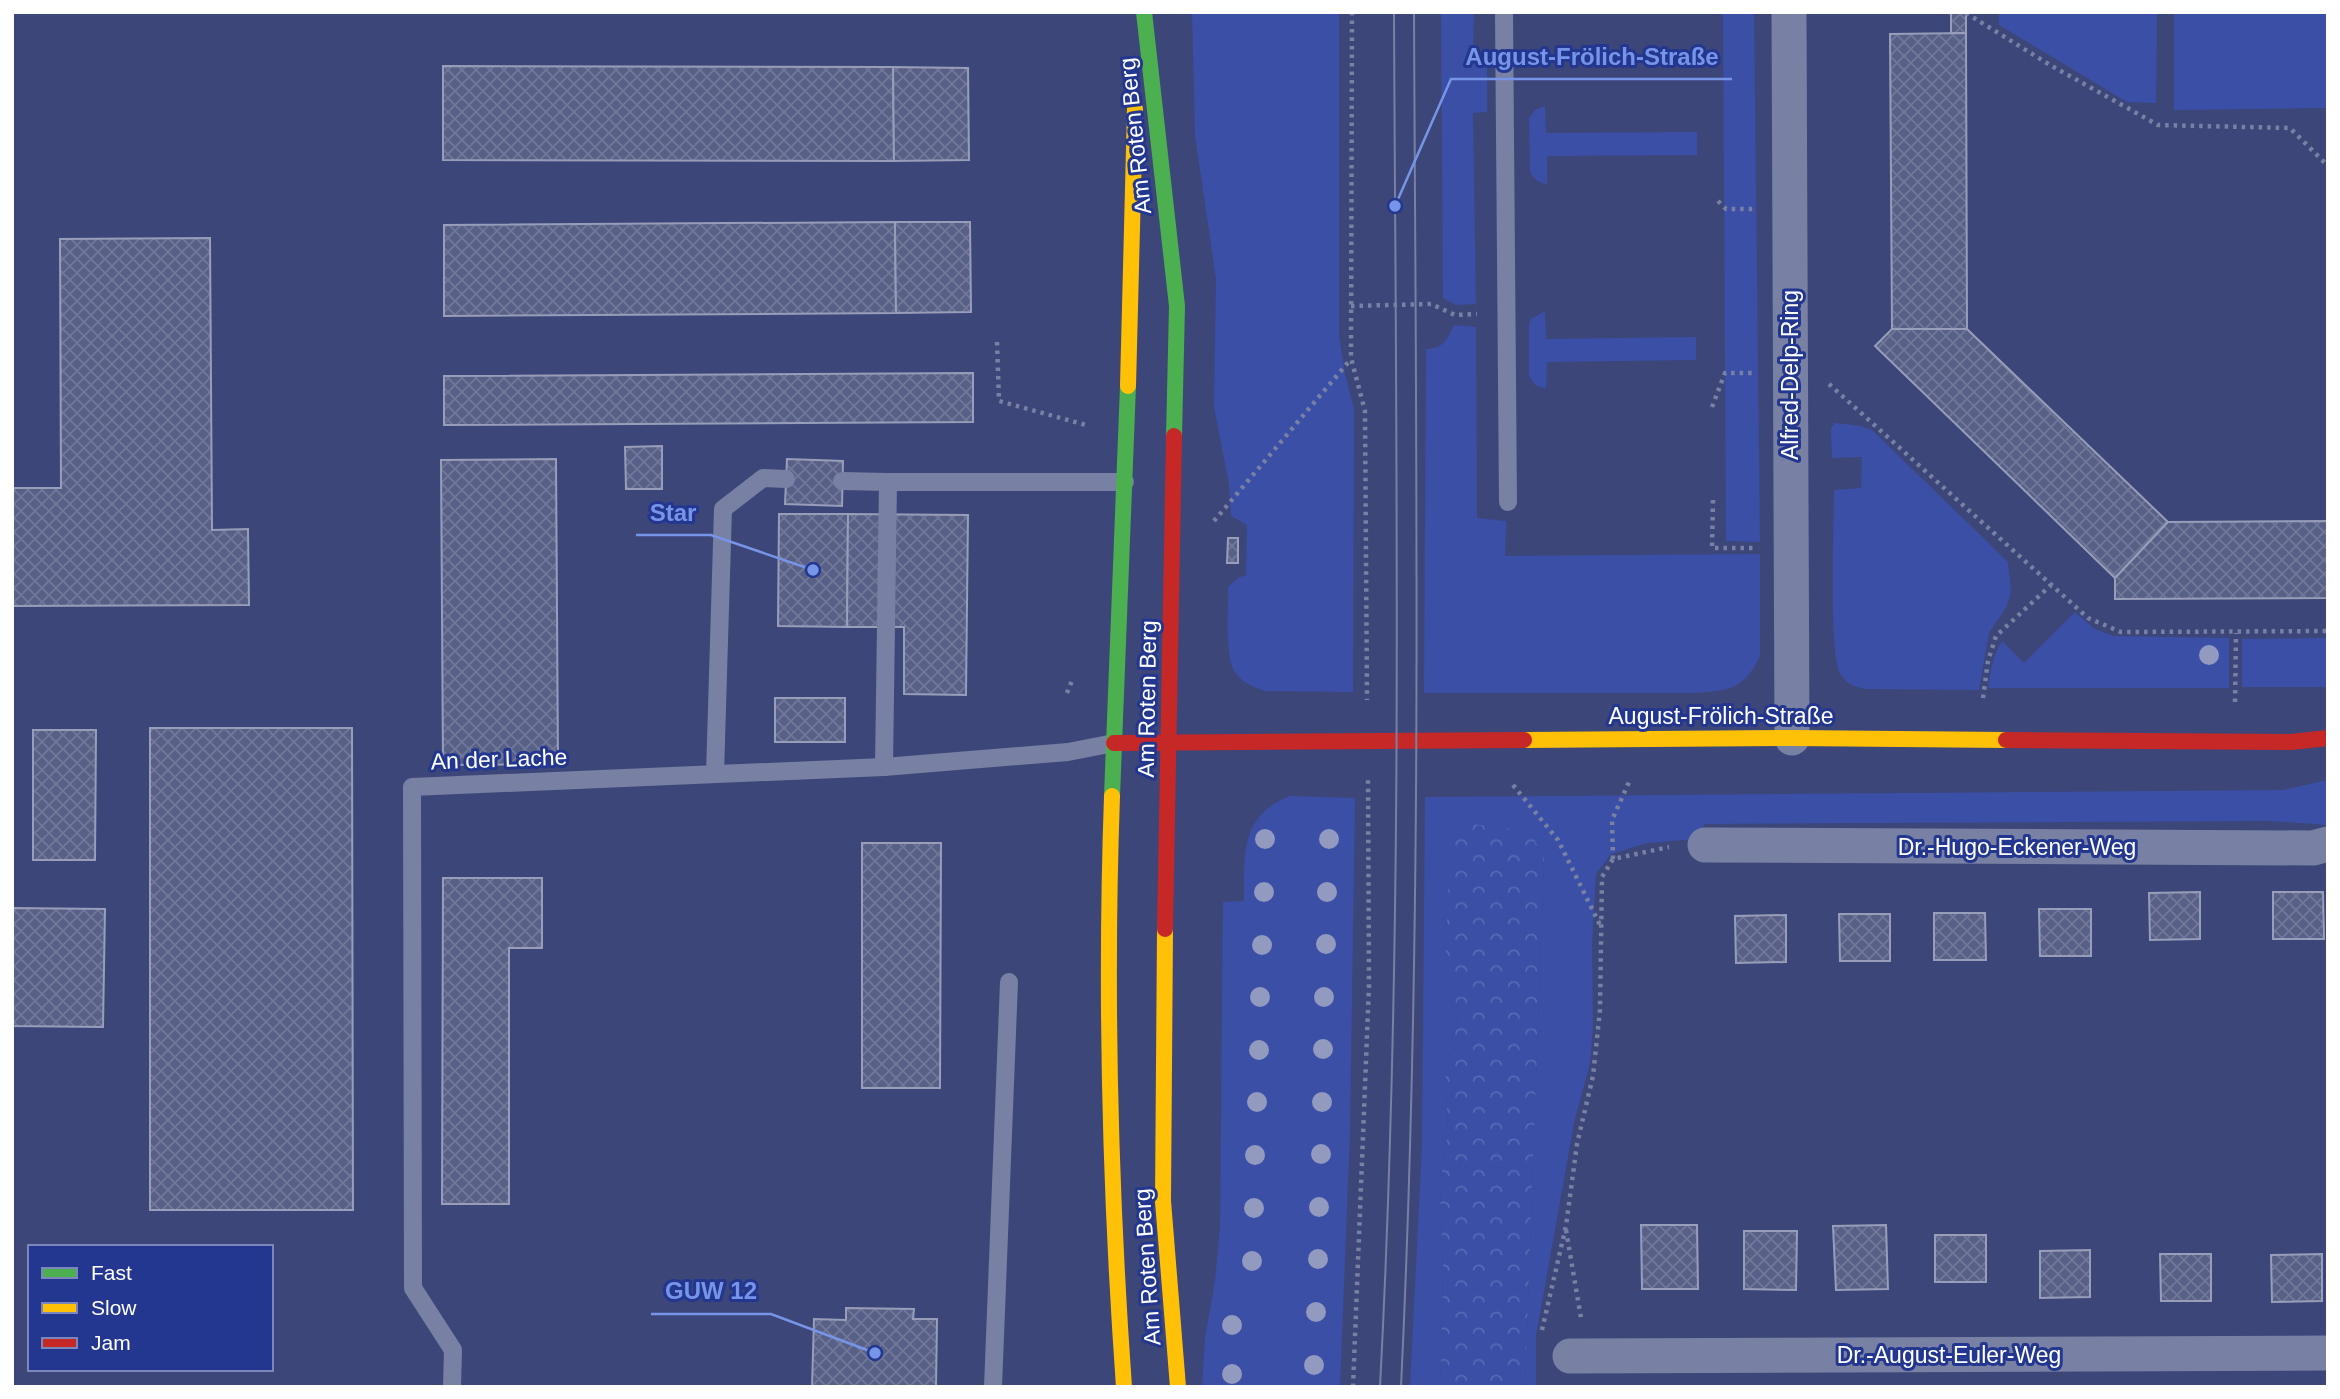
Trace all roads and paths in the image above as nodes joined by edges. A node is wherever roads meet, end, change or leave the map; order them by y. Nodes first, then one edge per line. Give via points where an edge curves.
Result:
1 (1138, 12) edge
2 (1144, 12) edge
3 (1504, 12) edge
4 (1789, 12) edge
5 (1966, 13) edge
6 (2328, 166) edge
7 (1718, 201) dead end
8 (1764, 208) dead end
9 (1351, 306) dead end
10 (1506, 313) junction
11 (997, 342) dead end
12 (1351, 358) dead end
13 (1778, 376) junction
14 (1712, 408) dead end
15 (786, 479) dead end
16 (842, 481) dead end
17 (888, 482) junction
18 (1087, 482) junction
19 (1125, 482) junction
20 (1713, 500) dead end
21 (1508, 502) dead end
22 (1210, 526) dead end
23 (1754, 548) dead end
24 (2051, 584) junction
25 (2328, 631) edge
26 (2236, 633) junction
27 (1983, 698) dead end
28 (1792, 738) junction
29 (2328, 738) edge
30 (1170, 742) junction
31 (2235, 742) junction
32 (1114, 743) junction
33 (884, 766) junction
34 (715, 774) junction
35 (1629, 782) dead end
36 (1513, 785) dead end
37 (2328, 844) edge
38 (1705, 845) joint
39 (1613, 859) junction
40 (1600, 925) junction
41 (1009, 982) dead end
42 (1566, 1226) junction
43 (1540, 1338) dead end
44 (2328, 1353) edge
45 (1578, 1355) joint
46 (2091, 1371) edge
47 (452, 1387) edge
48 (993, 1387) edge
49 (1124, 1387) edge
50 (1178, 1387) edge

1 - 19 main road, Am Roten Berg
2 - 30 main road, Am Roten Berg via 1177,306
3 - 10 lane
4 - 13 street, Alfred-Delp-Ring
5 - 6 path via 2158,125 2290,128
7 - 8 path via 1726,209
9 - 10 path via 1431,304 1455,315
10 - 21 lane
11 - 18 path via 999,401 1086,424
12 - 22 path
13 - 14 path via 1725,373
13 - 24 path via 1823,378
13 - 28 street, Alfred-Delp-Ring
15 - 34 lane via 763,478 723,509
16 - 17 lane
17 - 18 lane
17 - 33 lane
18 - 19 lane
19 - 32 main road, Am Roten Berg
20 - 23 path via 1712,548
24 - 26 path via 2088,618 2121,632
24 - 27 path via 1996,636
25 - 26 path
26 - 31 path
28 - 30 main road, August-Frölich-Straße
28 - 31 main road, August-Frölich-Straße
29 - 31 main road, August-Frölich-Straße
30 - 32 main road, August-Frölich-Straße
30 - 50 main road, Am Roten Berg via 1163,1201
32 - 33 lane, An der Lache via 1068,752
32 - 49 main road, Am Roten Berg via 1109,877 1111,1135
33 - 34 lane, An der Lache
34 - 47 lane, An der Lache via 412,787 413,1288 453,1350
35 - 39 path via 1612,820
36 - 40 path via 1558,840
37 - 38 street, Dr.-Hugo-Eckener-Weg via 2313,848
38 - 39 path via 1659,848
39 - 40 path via 1602,877
40 - 42 path via 1600,1010 1593,1076 1577,1144
41 - 48 lane
42 - 43 path
42 - 45 path
44 - 46 street, Dr.-August-Euler-Weg
45 - 46 street, Dr.-August-Euler-Weg

